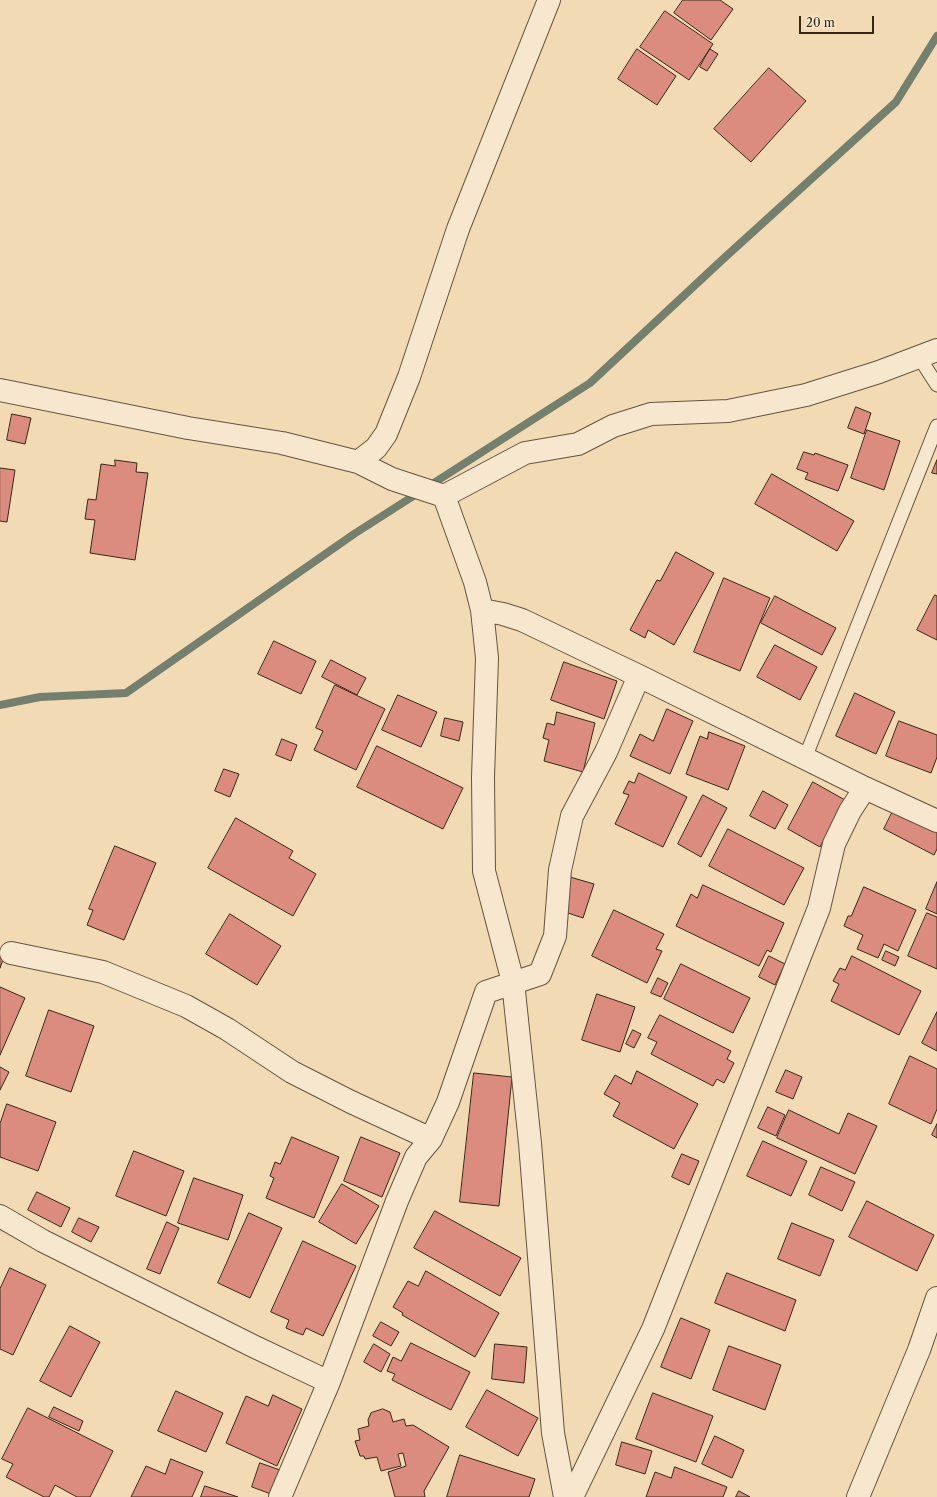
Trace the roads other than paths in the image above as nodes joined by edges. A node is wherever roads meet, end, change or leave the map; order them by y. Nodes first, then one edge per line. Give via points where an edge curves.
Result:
1 (549, 0) edge
2 (928, 353) edge
3 (937, 385) edge
4 (0, 390) edge
5 (937, 426) edge
6 (358, 462) junction
7 (444, 496) junction
8 (482, 610) junction
9 (639, 676) junction
10 (805, 758) junction
11 (864, 788) junction
12 (937, 821) edge
13 (11, 953) dead end
14 (512, 982) junction
15 (431, 1139) junction
16 (0, 1216) edge
17 (937, 1298) edge
18 (329, 1382) junction
19 (280, 1497) edge
20 (565, 1497) edge
21 (572, 1497) edge
22 (858, 1497) edge

1 - 6 street via 458,229 410,377 386,434 376,448
2 - 3 lane
2 - 7 street via 806,395 728,412 651,414 613,426 578,444 525,453
4 - 6 street via 188,428 282,443
5 - 10 lane
6 - 7 street via 392,479
7 - 8 street via 475,582
8 - 9 street via 522,620
8 - 14 street via 487,658 483,777 484,871
9 - 10 street
9 - 14 street via 606,752 572,816 560,870 555,936 540,974
10 - 11 street
11 - 12 street
11 - 21 street via 834,844 819,908 653,1329
13 - 15 street via 103,972 186,1006 227,1029 292,1072
14 - 15 street via 486,992 448,1102
14 - 20 street via 530,1143 553,1433
15 - 18 street via 416,1157 397,1201
16 - 18 street via 43,1241
17 - 22 street via 919,1350
18 - 19 street

